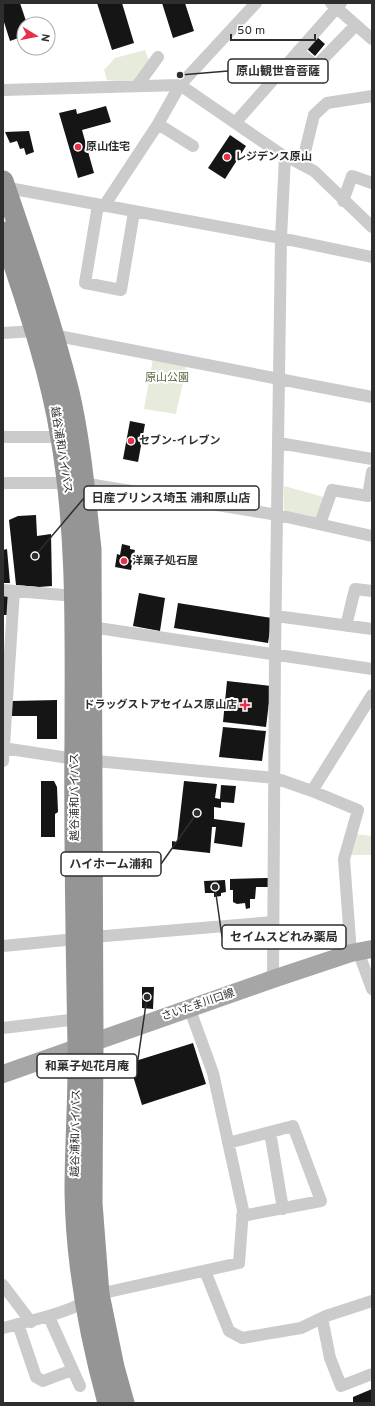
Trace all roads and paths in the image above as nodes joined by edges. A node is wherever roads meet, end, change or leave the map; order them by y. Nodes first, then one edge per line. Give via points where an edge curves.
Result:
1 (256, 3) edge
2 (336, 4) edge
3 (356, 25) junction
4 (372, 39) edge
5 (298, 51) junction
6 (158, 57) dead end
7 (180, 84) junction
8 (137, 86) junction
9 (3, 90) edge
10 (372, 96) edge
11 (235, 123) junction
12 (158, 124) junction
13 (193, 146) dead end
14 (285, 157) junction
15 (302, 164) junction
16 (372, 184) edge
17 (4, 185) edge
18 (343, 201) junction
19 (101, 205) junction
20 (134, 212) junction
21 (372, 227) edge
22 (3, 232) edge
23 (281, 238) junction
24 (372, 257) edge
25 (3, 332) edge
26 (44, 333) junction
27 (280, 380) junction
28 (372, 397) edge
29 (61, 437) junction
30 (3, 438) edge
31 (279, 443) junction
32 (372, 459) edge
33 (372, 472) edge
34 (3, 483) edge
35 (76, 483) junction
36 (278, 515) junction
37 (320, 524) junction
38 (372, 536) edge
39 (9, 590) edge
40 (372, 591) edge
41 (75, 596) junction
42 (276, 616) junction
43 (346, 626) junction
44 (91, 627) junction
45 (372, 629) edge
46 (275, 654) junction
47 (372, 669) edge
48 (372, 695) edge
49 (3, 748) edge
50 (83, 760) junction
51 (3, 761) edge
52 (275, 778) junction
53 (312, 791) junction
54 (273, 922) junction
55 (84, 938) junction
56 (3, 946) edge
57 (361, 951) edge
58 (273, 978) junction
59 (372, 989) edge
60 (189, 1007) junction
61 (78, 1019) junction
62 (3, 1028) edge
63 (86, 1045) junction
64 (3, 1074) edge
65 (270, 1132) junction
66 (228, 1143) junction
67 (283, 1209) junction
68 (242, 1216) junction
69 (205, 1271) junction
70 (3, 1285) edge
71 (372, 1301) edge
72 (96, 1303) junction
73 (49, 1317) junction
74 (322, 1318) junction
75 (31, 1322) junction
76 (18, 1324) junction
77 (3, 1328) edge
78 (72, 1370) junction
79 (372, 1374) edge
80 (80, 1386) dead end
81 (116, 1402) edge

1 - 7 street
2 - 3 street
2 - 5 street
3 - 4 street
3 - 5 street via 316,66
5 - 11 street
6 - 8 street
7 - 8 street
7 - 11 street
7 - 12 street
8 - 9 street
10 - 15 street via 327,103 314,115
11 - 14 street
12 - 13 street
12 - 19 street
14 - 15 street
14 - 23 street
15 - 18 street via 314,171
16 - 18 street via 352,176
17 - 19 street
17 - 26 highway, 越谷浦和バイパス via 33,266
18 - 21 street
19 - 20 street
19 - 20 street via 85,283 121,290
20 - 23 street
22 - 26 highway, 越谷浦和バイパス
23 - 24 street
23 - 27 street
25 - 26 street
26 - 27 street
26 - 29 highway, 越谷浦和バイパス
26 - 35 highway, 越谷浦和バイパス via 69,393 77,435
27 - 28 street
27 - 31 street
29 - 30 street
29 - 35 highway, 越谷浦和バイパス
31 - 32 street
31 - 36 street
33 - 37 street via 368,496 332,490
34 - 35 street
35 - 36 street
35 - 41 highway, 越谷浦和バイパス
35 - 44 highway, 越谷浦和バイパス via 91,549
36 - 37 street
36 - 42 street
37 - 38 street
39 - 41 street
39 - 49 street
40 - 43 street via 355,588
41 - 50 highway, 越谷浦和バイパス
42 - 43 street
42 - 46 street
43 - 45 street
44 - 46 street
44 - 50 highway, 越谷浦和バイパス
46 - 47 street
46 - 52 street
48 - 53 street
49 - 50 street
49 - 51 street
50 - 52 street
50 - 55 highway, 越谷浦和バイパス
52 - 53 street
52 - 54 street
53 - 57 street via 358,810 344,859
54 - 55 street
54 - 58 street
55 - 56 street
55 - 61 highway, 越谷浦和バイパス
55 - 63 highway, 越谷浦和バイパス
57 - 58 main road, さいたま川口線
57 - 59 street
58 - 60 main road, さいたま川口線
60 - 63 main road, さいたま川口線
60 - 66 street via 213,1073
61 - 62 street
61 - 63 highway, 越谷浦和バイパス
63 - 64 main road, さいたま川口線
63 - 72 highway, 越谷浦和バイパス
65 - 66 street
65 - 67 street
65 - 67 street via 293,1126 321,1202
66 - 68 street via 243,1210
67 - 68 street
68 - 69 street via 240,1263
69 - 72 street
69 - 74 street via 229,1331 242,1338 301,1328
70 - 75 street
71 - 74 street
72 - 73 street
72 - 81 highway, 越谷浦和バイパス via 114,1367
72 - 81 highway, 越谷浦和バイパス via 99,1369
73 - 75 street
73 - 78 street
74 - 79 street via 330,1358 340,1386
75 - 76 street
76 - 77 street
76 - 78 street via 36,1377 43,1381
78 - 80 street

